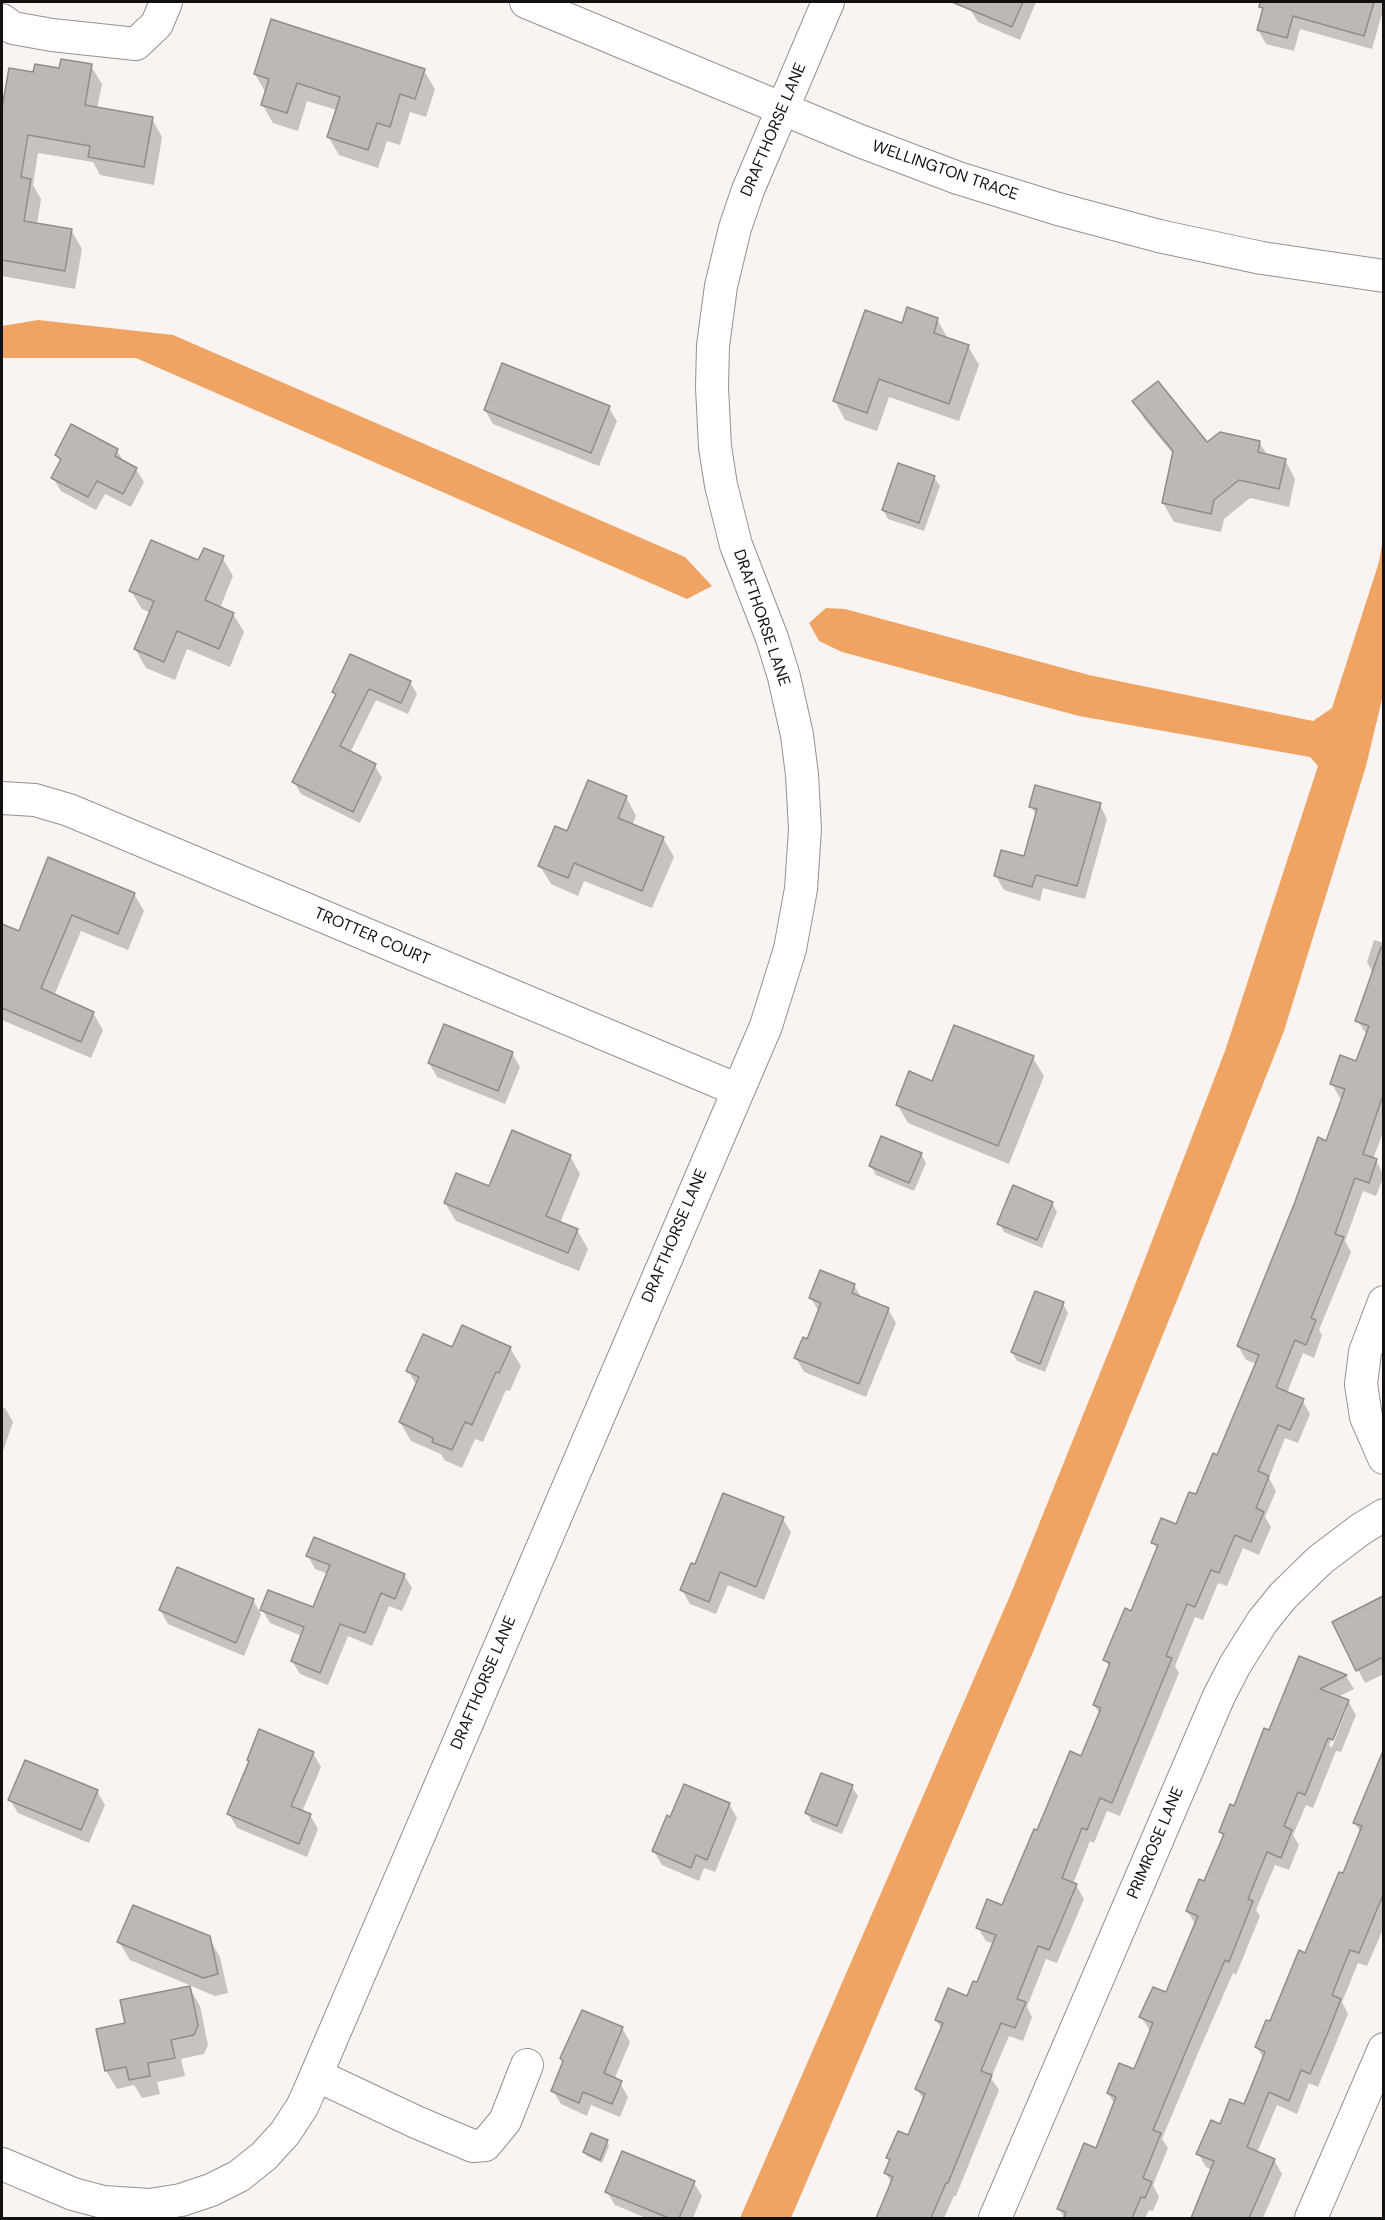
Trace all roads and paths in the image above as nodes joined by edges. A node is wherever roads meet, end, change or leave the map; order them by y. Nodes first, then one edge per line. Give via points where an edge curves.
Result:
1 (166, 2) edge
2 (526, 2) edge
3 (828, 2) edge
4 (2, 20) edge
5 (783, 109) junction
6 (1383, 276) edge
7 (2, 798) edge
8 (738, 1090) junction
9 (1383, 1302) edge
10 (1383, 1458) edge
11 (1383, 1515) edge
12 (1383, 2049) edge
13 (527, 2065) dead end
14 (316, 2075) junction
15 (2, 2164) edge
16 (995, 2218) edge
17 (1311, 2218) edge

1 - 4 street via 157,24 136,44 52,35 13,28
2 - 5 street, WELLINGTON TRACE
3 - 5 street, DRAFTHORSE LANE
5 - 6 street, WELLINGTON TRACE via 958,178 1058,209 1250,255
5 - 8 street, DRAFTHORSE LANE via 735,228 721,286 713,346 712,387 721,485 736,545 784,677 797,735 804,829 801,889 790,949 766,1026
7 - 8 street, TROTTER COURT via 35,800 69,810
8 - 14 street, DRAFTHORSE LANE
9 - 10 street via 1365,1352 1361,1384 1366,1417
11 - 16 street, PRIMROSE LANE via 1320,1560 1283,1596 1234,1665
12 - 17 street
13 - 14 street via 505,2121 485,2145 473,2146
14 - 15 street, DRAFTHORSE LANE via 285,2133 264,2156 211,2190 181,2200 150,2205 103,2202 73,2194

